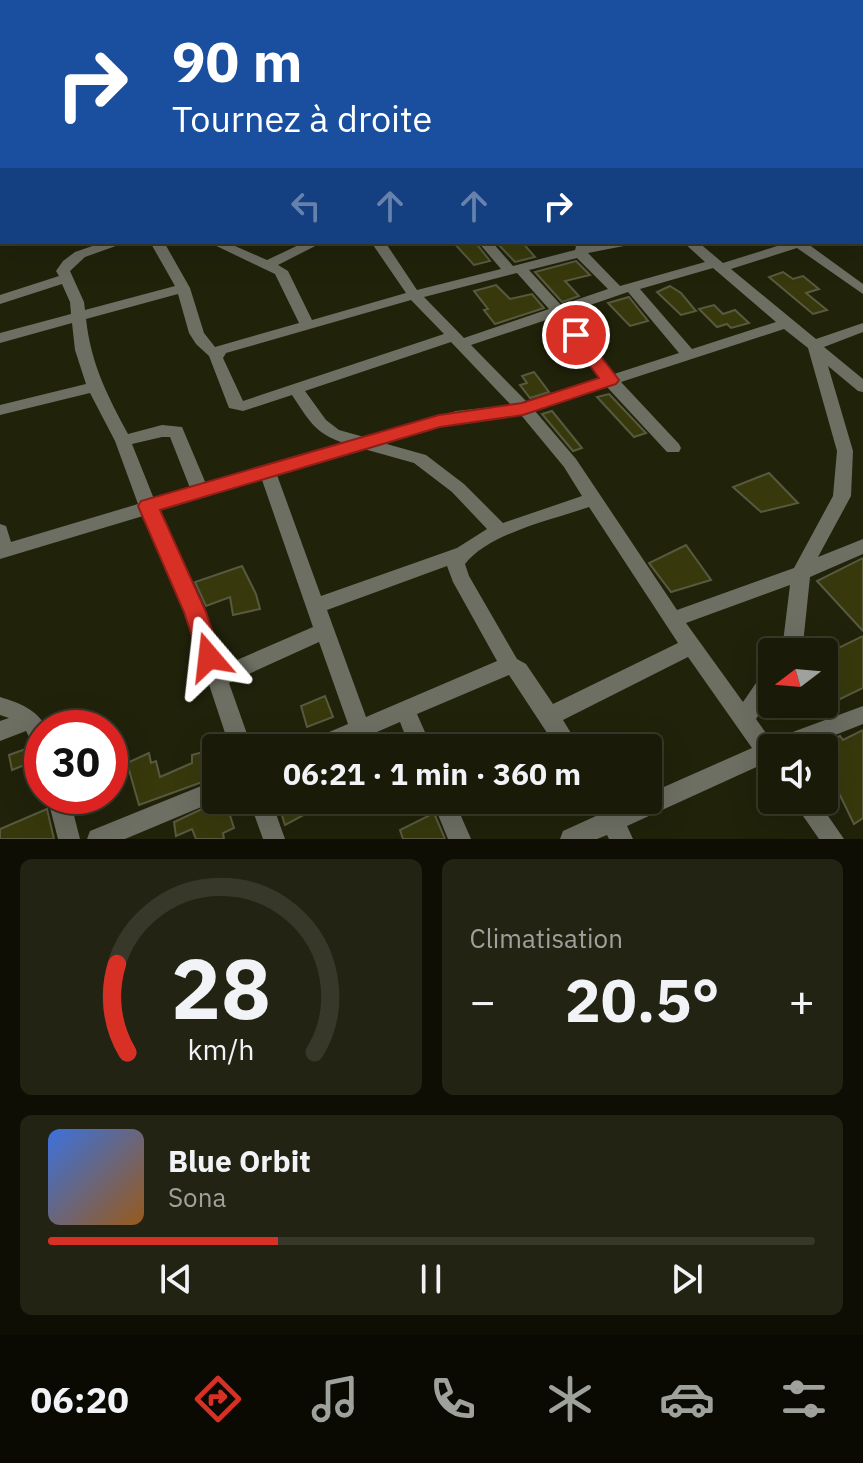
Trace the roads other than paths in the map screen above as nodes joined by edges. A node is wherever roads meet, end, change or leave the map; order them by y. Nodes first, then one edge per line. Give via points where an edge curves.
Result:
1 (115, 244) edge
2 (158, 244) edge
3 (220, 244) edge
4 (312, 244) edge
5 (379, 244) edge
6 (487, 244) edge
7 (610, 244) edge
8 (692, 244) edge
9 (793, 244) edge
10 (803, 244) edge
11 (581, 248) edge
12 (267, 265) junction
13 (718, 265) junction
14 (514, 269) junction
15 (64, 279) junction
16 (183, 288) junction
17 (624, 289) junction
18 (863, 290) edge
19 (414, 295) junction
20 (0, 300) edge
21 (559, 312) junction
22 (77, 318) junction
23 (786, 323) junction
24 (307, 325) junction
25 (863, 327) edge
26 (0, 338) edge
27 (458, 340) junction
28 (815, 346) junction
29 (687, 353) junction
30 (215, 354) junction
31 (610, 380) junction
32 (95, 387) junction
33 (863, 387) edge
34 (296, 389) junction
35 (523, 409) junction
36 (0, 410) edge
37 (123, 441) junction
38 (362, 444) junction
39 (673, 448) dead end
40 (267, 471) junction
41 (200, 491) junction
42 (593, 499) junction
43 (148, 506) junction
44 (0, 531) edge
45 (500, 531) junction
46 (863, 546) edge
47 (2, 552) edge
48 (461, 554) junction
49 (801, 573) junction
50 (315, 606) junction
51 (672, 620) junction
52 (324, 631) junction
53 (794, 638) edge
54 (691, 646) junction
55 (510, 665) junction
56 (216, 679) junction
57 (758, 697) edge
58 (0, 706) edge
59 (405, 710) junction
60 (24, 715) edge
61 (863, 715) edge
62 (550, 716) junction
63 (743, 720) junction
64 (24, 722) edge
65 (360, 729) junction
66 (0, 731) edge
67 (236, 734) edge
68 (348, 734) edge
69 (415, 734) edge
70 (561, 734) edge
71 (816, 734) edge
72 (758, 737) edge
73 (758, 759) edge
74 (202, 796) edge
75 (63, 814) edge
76 (265, 814) edge
77 (449, 814) edge
78 (814, 814) edge
79 (617, 831) edge
80 (69, 839) edge
81 (98, 839) edge
82 (274, 839) edge
83 (460, 839) edge
84 (571, 839) edge
85 (833, 839) edge

1 - 15 street via 74,259 63,271
2 - 16 street
3 - 12 street
4 - 12 street
5 - 19 street
6 - 14 street
7 - 11 street
8 - 13 street
9 - 13 street
10 - 18 street
11 - 14 street
11 - 17 street
12 - 24 street via 281,271
13 - 17 street
13 - 23 street
14 - 19 street
14 - 21 street
15 - 20 street
15 - 22 street via 77,302
16 - 22 street
16 - 30 street via 197,338
17 - 21 street
17 - 29 street
19 - 24 street
19 - 27 street
21 - 27 street
21 - 31 street
22 - 26 street
22 - 32 street
23 - 28 street
23 - 29 street
24 - 30 street
25 - 28 street
27 - 34 street
27 - 35 street
28 - 33 street
28 - 49 street via 845,451 842,496
29 - 31 street
30 - 34 street via 238,406
31 - 35 street
31 - 39 street
32 - 36 street
32 - 37 street
34 - 38 street via 320,424
35 - 38 street via 456,416
35 - 42 street
37 - 41 street via 176,431
37 - 43 street
38 - 40 street
38 - 45 street via 420,459
40 - 41 street
40 - 50 street
41 - 43 street
42 - 45 street
42 - 51 street
43 - 47 street
43 - 56 street via 195,612
44 - 47 street
45 - 48 street
46 - 49 street
48 - 50 street
48 - 55 street via 456,564 460,577
49 - 51 street
49 - 53 street
50 - 52 street
51 - 54 street
52 - 56 street
52 - 65 street
54 - 62 street
54 - 63 street
55 - 59 street
55 - 62 street
56 - 67 street
57 - 63 street
58 - 60 street
59 - 65 street
59 - 69 street
61 - 71 street
62 - 70 street
63 - 72 street
64 - 66 street
65 - 68 street
73 - 79 street
74 - 81 street
75 - 80 street
76 - 82 street
77 - 83 street
78 - 85 street
79 - 84 street

